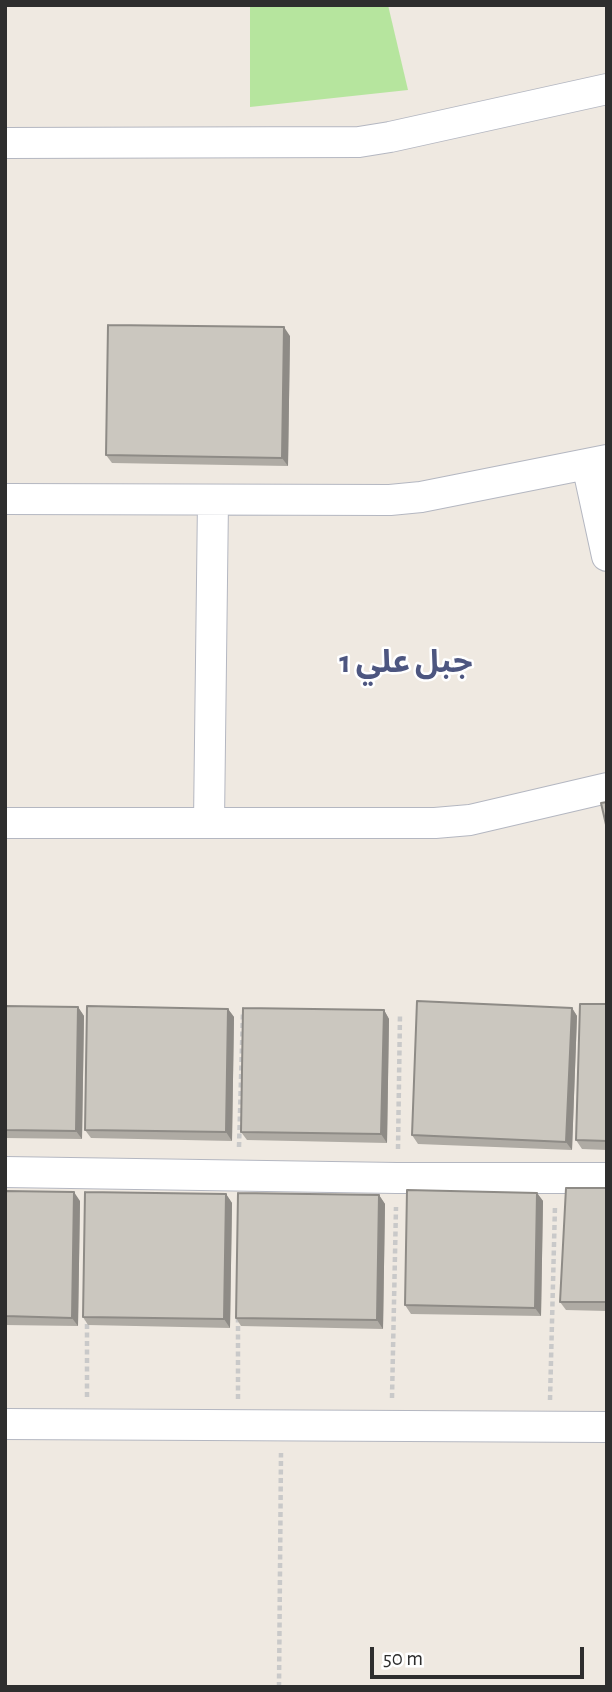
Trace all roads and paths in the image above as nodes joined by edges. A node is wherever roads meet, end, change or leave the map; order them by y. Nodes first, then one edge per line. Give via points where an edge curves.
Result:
1 (607, 89) edge
2 (5, 143) edge
3 (597, 462) edge
4 (5, 499) edge
5 (213, 500) junction
6 (607, 556) edge
7 (607, 788) edge
8 (209, 822) junction
9 (5, 823) edge
10 (243, 1011) edge
11 (400, 1014) dead end
12 (5, 1172) edge
13 (238, 1176) junction
14 (556, 1177) junction
15 (397, 1178) junction
16 (607, 1178) edge
17 (87, 1314) edge
18 (238, 1315) edge
19 (5, 1424) edge
20 (87, 1425) junction
21 (238, 1426) junction
22 (282, 1426) junction
23 (392, 1427) junction
24 (549, 1427) junction
25 (607, 1427) edge
26 (279, 1687) edge

1 - 2 street via 359,142
3 - 5 street via 406,499
3 - 6 street
4 - 5 street
5 - 8 street
7 - 8 street via 452,822
8 - 9 street
10 - 13 path
11 - 15 path
12 - 13 street
13 - 15 street
14 - 15 street
14 - 16 street
14 - 24 path
15 - 23 path
17 - 20 path
18 - 21 path
19 - 20 street
20 - 21 street
21 - 22 street
22 - 23 street
22 - 26 path
23 - 24 street
24 - 25 street

